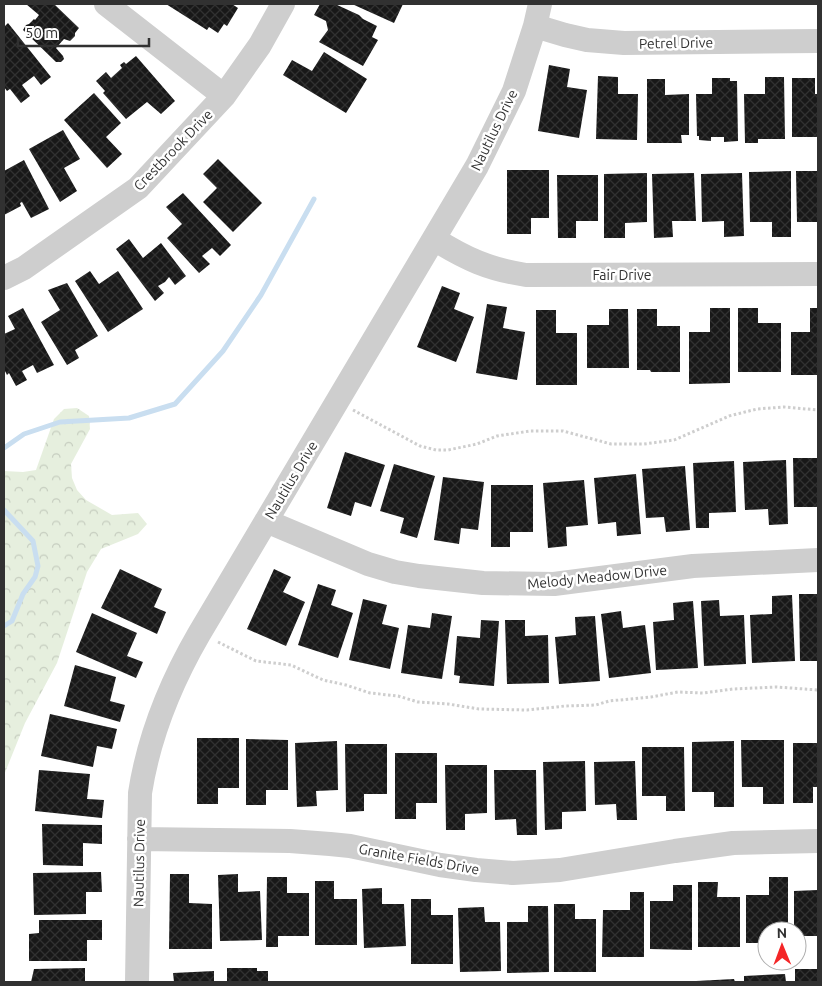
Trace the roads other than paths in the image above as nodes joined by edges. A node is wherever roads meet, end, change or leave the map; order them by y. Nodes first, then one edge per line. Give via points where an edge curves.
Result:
1 (106, 4) edge
2 (282, 4) edge
3 (538, 15) edge
4 (818, 42) edge
5 (224, 96) junction
6 (434, 239) junction
7 (818, 274) edge
8 (4, 278) edge
9 (266, 522) junction
10 (818, 560) edge
11 (139, 839) junction
12 (818, 841) edge
13 (137, 982) edge

1 - 5 street
2 - 5 street, Crestbrook Drive via 260,45
3 - 4 street, Petrel Drive via 587,40 624,43
3 - 6 street, Nautilus Drive via 514,91 477,166
5 - 8 street, Crestbrook Drive via 138,188 24,268
6 - 7 street, Fair Drive via 476,263 526,275
6 - 9 street, Nautilus Drive
9 - 10 street, Melody Meadow Drive via 377,567 444,580 483,583 554,584 693,566
9 - 11 street, Nautilus Drive via 187,654 161,712 145,764 140,793
11 - 12 street, Granite Fields Drive via 350,846 440,865 512,872 560,870 733,843
11 - 13 street, Nautilus Drive

